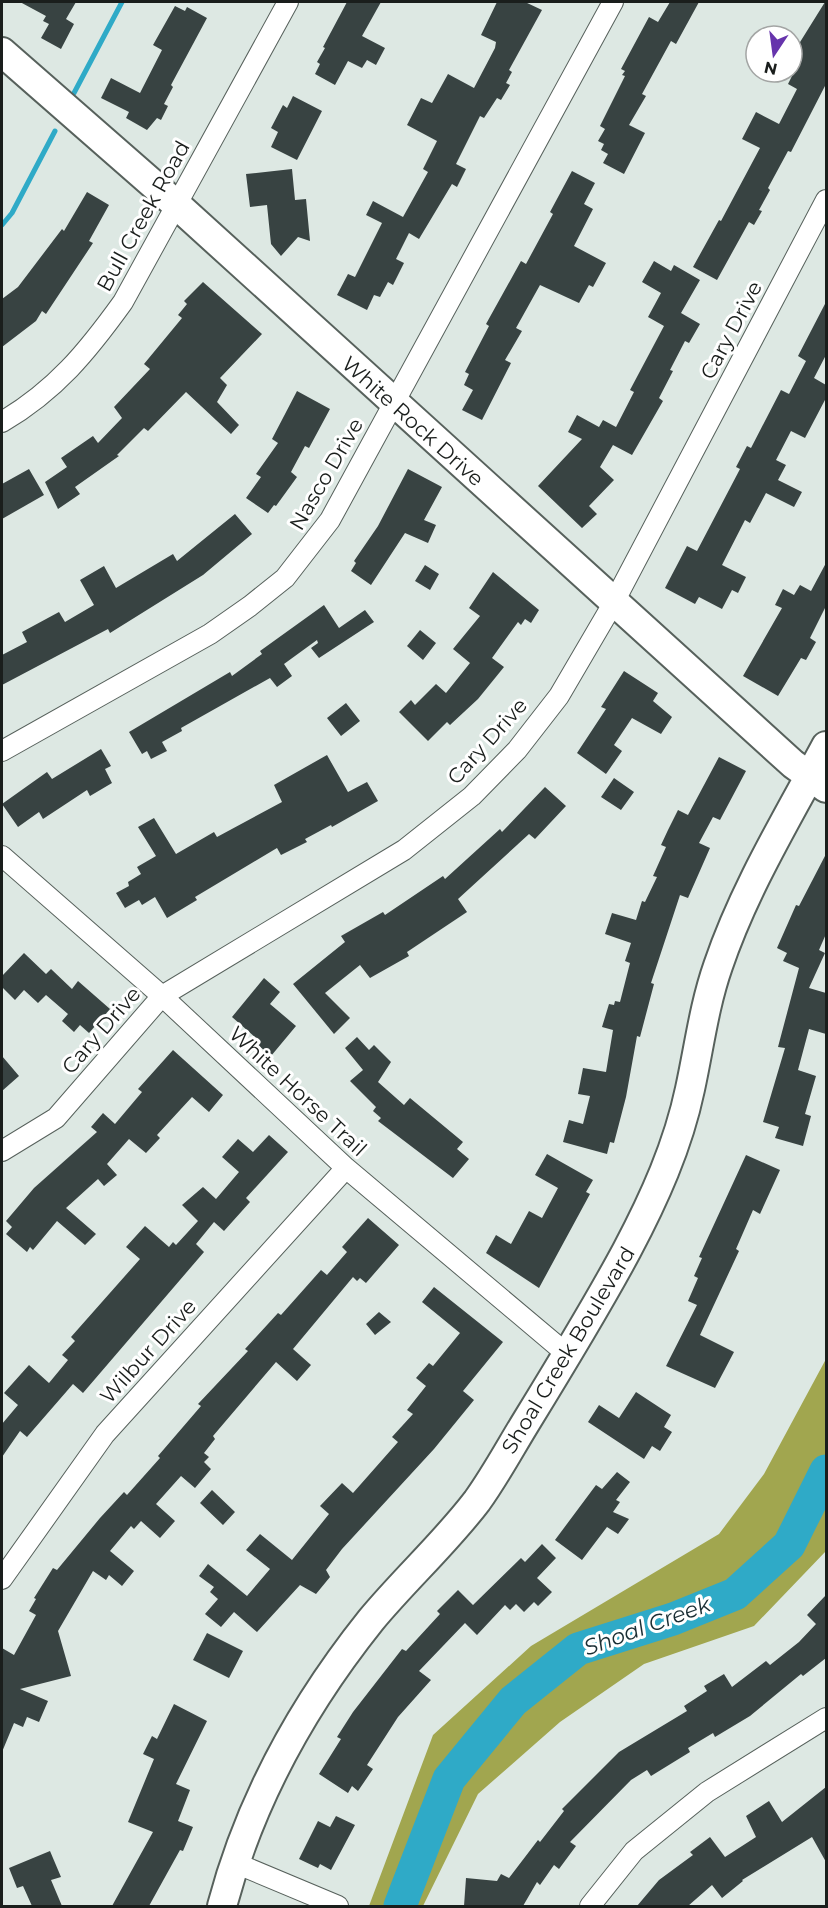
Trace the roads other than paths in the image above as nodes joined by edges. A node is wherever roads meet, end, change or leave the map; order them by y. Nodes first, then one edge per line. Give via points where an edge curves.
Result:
1 (288, 2) edge
2 (612, 2) edge
3 (2, 52) edge
4 (826, 200) edge
5 (178, 206) junction
6 (394, 404) junction
7 (2, 422) edge
8 (614, 602) junction
9 (826, 746) edge
10 (2, 751) edge
11 (818, 782) edge
12 (2, 856) edge
13 (162, 996) junction
14 (2, 1151) edge
15 (346, 1168) junction
16 (568, 1355) junction
17 (2, 1579) edge
18 (826, 1718) edge
19 (233, 1862) junction
20 (222, 1906) edge
21 (338, 1906) edge
22 (590, 1906) edge

1 - 5 street, Bull Creek Road
2 - 6 street, Nasco Drive
3 - 5 street, White Rock Drive
4 - 8 street, Cary Drive
5 - 6 street, White Rock Drive
5 - 7 street, Bull Creek Road via 123,302 91,348 57,384
6 - 8 street, White Rock Drive
6 - 10 street, Nasco Drive via 330,520 285,578 210,634
8 - 11 street, White Rock Drive
8 - 13 street, Cary Drive via 559,696 517,750 472,796 404,850
9 - 11 street, Shoal Creek Boulevard
11 - 16 street, Shoal Creek Boulevard via 762,867 718,966 672,1152 651,1204
12 - 13 street, White Horse Trail
13 - 14 street, Cary Drive via 56,1118
13 - 15 street, White Horse Trail
15 - 16 street, White Horse Trail
15 - 17 street, Wilbur Drive via 105,1434
16 - 19 street, Shoal Creek Boulevard via 480,1497 372,1620 298,1725 267,1779
18 - 22 street via 707,1792 634,1851
19 - 20 street, Shoal Creek Boulevard
19 - 21 street

